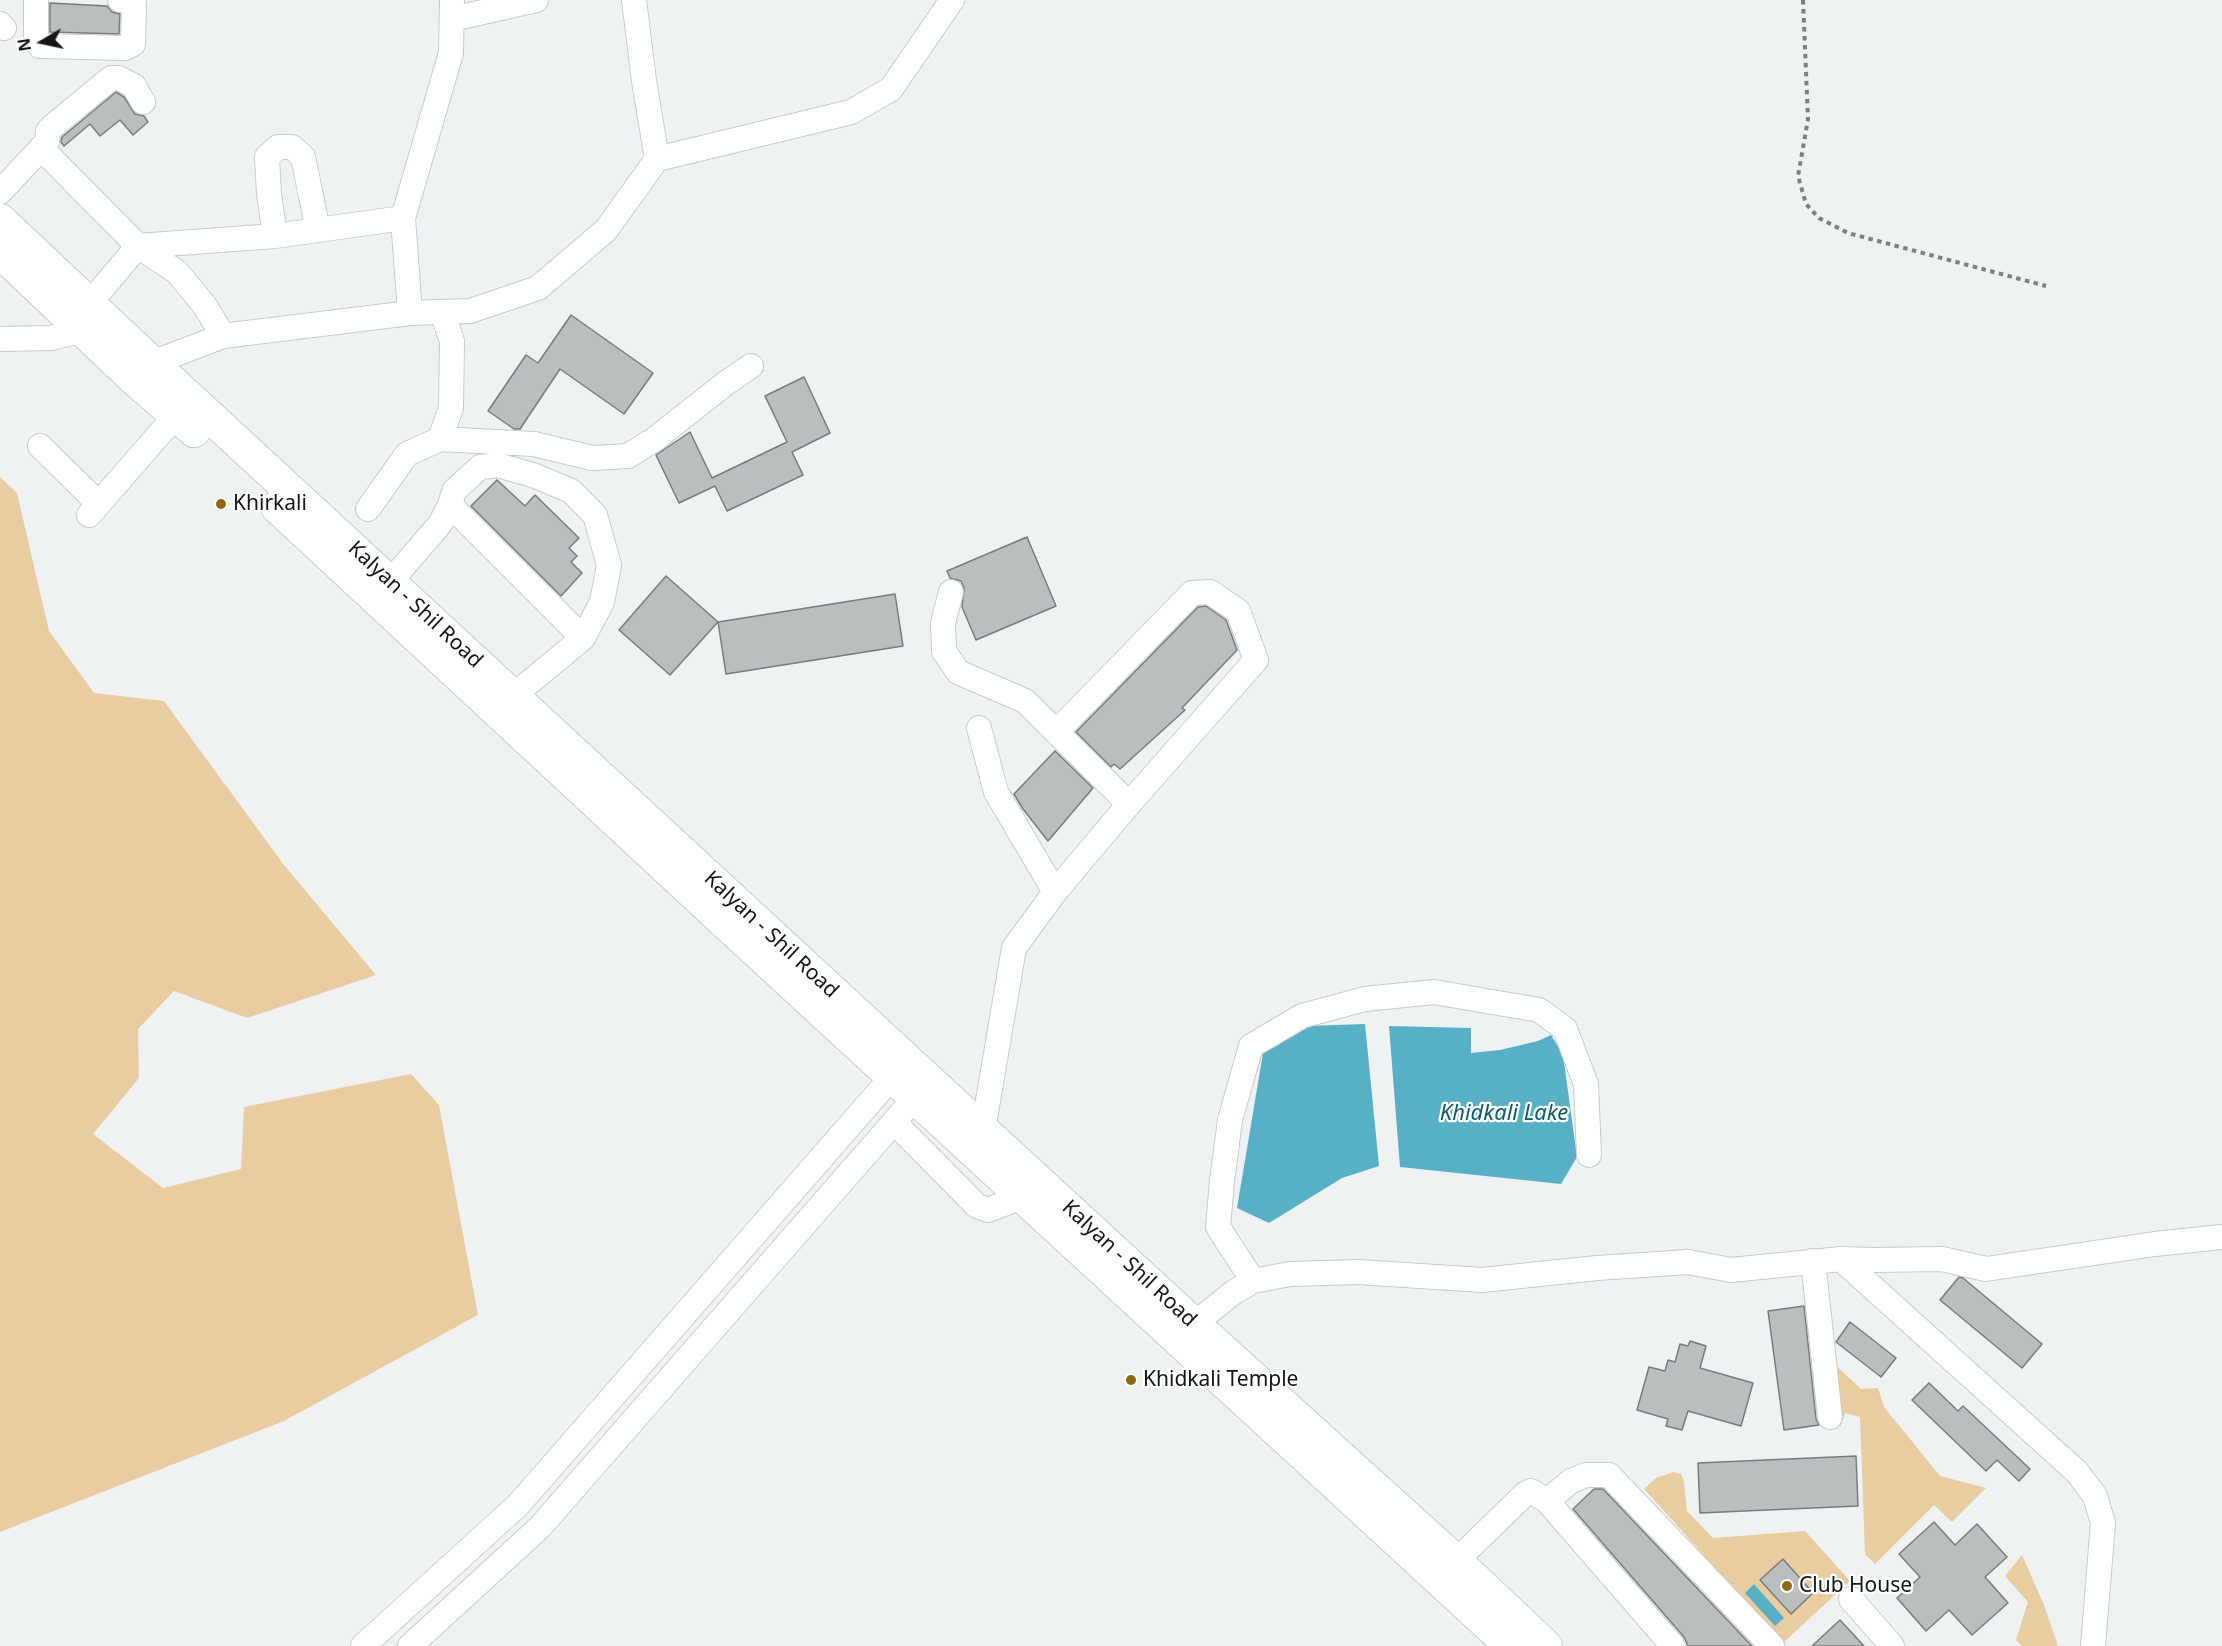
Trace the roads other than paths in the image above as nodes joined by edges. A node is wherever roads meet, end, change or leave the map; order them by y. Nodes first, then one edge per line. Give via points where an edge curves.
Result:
1 (36, 0) edge
2 (120, 0) edge
3 (536, 0) edge
4 (634, 0) edge
5 (952, 0) edge
6 (452, 10) edge
7 (143, 102) dead end
8 (41, 148) junction
9 (657, 159) junction
10 (0, 192) edge
11 (403, 218) junction
12 (0, 220) edge
13 (318, 230) junction
14 (274, 236) junction
15 (138, 246) junction
16 (0, 252) edge
17 (442, 312) junction
18 (411, 313) junction
19 (86, 317) junction
20 (223, 336) junction
21 (0, 339) edge
22 (751, 366) dead end
23 (144, 372) junction
24 (177, 414) junction
25 (440, 439) junction
26 (40, 446) dead end
27 (450, 505) junction
28 (368, 509) dead end
29 (390, 582) junction
30 (951, 592) dead end
31 (583, 638) junction
32 (513, 696) junction
33 (1066, 722) dead end
34 (978, 728) dead end
35 (1129, 804) junction
36 (1055, 892) junction
37 (892, 1077) junction
38 (915, 1098) junction
39 (894, 1122) junction
40 (983, 1130) junction
41 (1589, 1155) dead end
42 (1022, 1197) junction
43 (2222, 1237) edge
44 (1841, 1258) junction
45 (1813, 1260) junction
46 (1252, 1281) junction
47 (1186, 1333) junction
48 (1830, 1417) dead end
49 (1547, 1501) junction
50 (518, 1505) junction
51 (540, 1527) junction
52 (1456, 1561) junction
53 (1851, 1599) dead end
54 (363, 1646) edge
55 (410, 1646) edge
56 (1511, 1646) edge
57 (1546, 1646) edge
58 (1673, 1646) edge
59 (1772, 1646) edge
60 (1892, 1646) edge
61 (2092, 1646) edge

1 - 2 street via 36,39 40,46 125,48 133,44 134,5
3 - 6 street
4 - 9 street
5 - 9 street via 891,89 851,112
6 - 11 street via 451,53
7 - 8 street via 134,86 111,78 48,131 47,142
8 - 10 street
8 - 15 street
9 - 17 street via 606,230 538,288 470,311
11 - 13 street
11 - 18 street
12 - 19 main road, Kalyan - Shil Road
13 - 14 street
13 - 14 street via 303,157 292,147 278,147 267,157
14 - 15 street
15 - 19 street
15 - 20 street via 177,272
16 - 19 main road, Kalyan - Shil Road
17 - 18 street
17 - 25 street via 452,341 451,408
18 - 20 street
19 - 21 street via 51,338
19 - 23 main road, Kalyan - Shil Road
20 - 23 street
22 - 25 street via 628,456 592,458 534,444
23 - 24 main road, Kalyan - Shil Road
23 - 29 main road, Kalyan - Shil Road
24 - 26 street via 94,510
24 - 37 main road, Kalyan - Shil Road
25 - 28 street via 407,454
27 - 29 street via 440,524
27 - 31 street
27 - 31 street via 454,490 480,467 497,465 571,491 595,515 609,565 602,602
29 - 32 main road, Kalyan - Shil Road
30 - 35 street via 943,622 944,651 958,672 1024,701
31 - 32 street
32 - 40 main road, Kalyan - Shil Road
33 - 35 street via 1192,592 1210,592 1238,611 1256,660
34 - 36 street via 996,792
35 - 36 street
36 - 40 street via 1014,948
37 - 38 main road, Kalyan - Shil Road
37 - 50 street
38 - 39 street
38 - 42 main road, Kalyan - Shil Road
39 - 42 street via 977,1206 988,1210
39 - 51 street
40 - 47 main road, Kalyan - Shil Road
41 - 46 street via 1586,1084 1565,1029 1539,1010 1434,992 1365,999 1302,1016 1251,1046 1230,1120 1218,1227
42 - 47 main road, Kalyan - Shil Road
43 - 44 street via 1986,1269 1942,1259
44 - 45 street
44 - 61 street via 2077,1472 2095,1496 2103,1523
45 - 46 street via 1731,1270 1688,1262 1482,1280 1359,1272 1290,1274
45 - 48 street
46 - 47 street
47 - 52 main road, Kalyan - Shil Road
47 - 56 main road, Kalyan - Shil Road
49 - 52 street via 1531,1491 1525,1494
49 - 58 street
49 - 59 street via 1571,1481 1586,1475 1609,1475
50 - 51 street
50 - 54 street
51 - 55 street
52 - 57 main road, Kalyan - Shil Road
53 - 60 street

